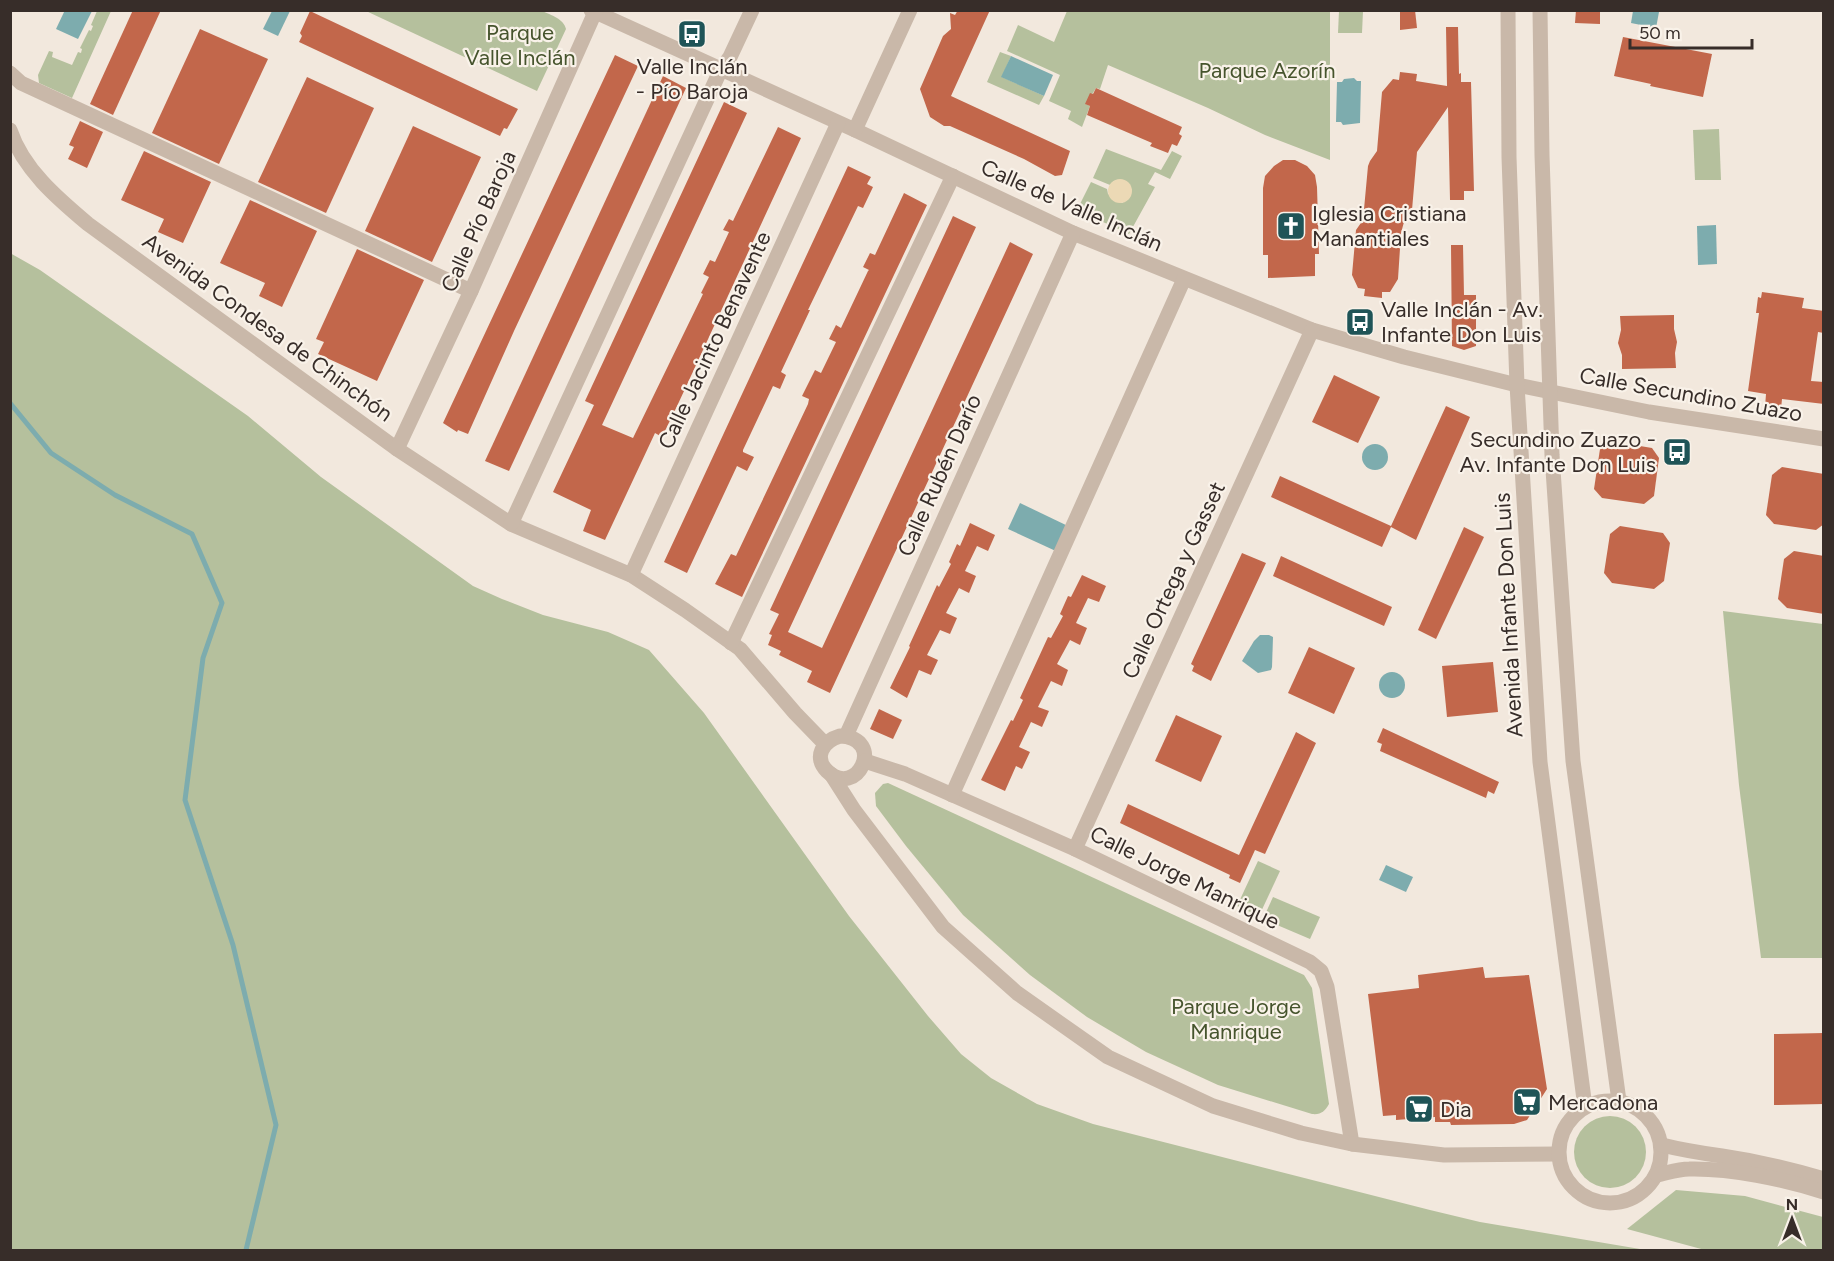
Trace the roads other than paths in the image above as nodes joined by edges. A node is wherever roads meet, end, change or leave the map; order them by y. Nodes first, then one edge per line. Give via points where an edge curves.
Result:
1 (752, 10) edge
2 (909, 10) edge
3 (1508, 10) edge
4 (1540, 10) edge
5 (594, 11) edge
6 (721, 69) junction
7 (10, 73) edge
8 (838, 123) junction
9 (10, 130) edge
10 (855, 130) junction
11 (13, 145) edge
12 (953, 176) junction
13 (1073, 233) junction
14 (1184, 279) junction
15 (471, 291) junction
16 (1312, 330) junction
17 (1517, 386) junction
18 (1551, 393) junction
19 (1824, 439) edge
20 (398, 449) junction
21 (511, 524) junction
22 (631, 575) junction
23 (731, 643) junction
24 (846, 736) junction
25 (825, 744) junction
26 (865, 761) junction
27 (831, 774) junction
28 (855, 776) junction
29 (952, 795) junction
30 (854, 810) junction
31 (1075, 849) junction
32 (1619, 1101) junction
33 (1585, 1107) junction
34 (1352, 1144) junction
35 (1662, 1145) junction
36 (1558, 1154) junction
37 (1657, 1175) junction
38 (1824, 1179) edge
39 (1824, 1192) edge

1 - 6 street
2 - 10 street
3 - 17 street, Avenida Infante Don Luis
4 - 18 street
5 - 6 street, Calle de Valle Inclán
5 - 15 street, Calle Pío Baroja
6 - 8 street, Calle de Valle Inclán
6 - 21 street
7 - 15 street via 21,83
8 - 10 street, Calle de Valle Inclán
8 - 22 street, Calle Jacinto Benavente
9 - 11 street, Avenida Condesa de Chinchón
10 - 12 street, Calle de Valle Inclán
11 - 20 street, Avenida Condesa de Chinchón via 59,200 88,224
12 - 13 street, Calle de Valle Inclán
12 - 23 street
13 - 14 street, Calle de Valle Inclán
13 - 24 street, Calle Rubén Darío
14 - 16 street, Calle de Valle Inclán
14 - 29 street
15 - 20 street, Calle Pío Baroja
16 - 17 street, Calle de Valle Inclán
16 - 31 street, Calle Ortega y Gasset
17 - 18 street, Calle de Valle Inclán
17 - 33 street, Avenida Infante Don Luis via 1540,762
18 - 19 street, Calle Secundino Zuazo
18 - 32 street via 1573,761
20 - 21 street, Avenida Condesa de Chinchón
21 - 22 street, Avenida Condesa de Chinchón
22 - 23 street, Avenida Condesa de Chinchón
23 - 25 street, Avenida Condesa de Chinchón
24 - 25 street
24 - 26 street via 859,742
25 - 27 street via 821,764
26 - 28 street
26 - 29 street, Calle Jorge Manrique
27 - 28 street
27 - 30 street
28 - 30 street
29 - 31 street, Calle Jorge Manrique
30 - 34 street via 944,927 1017,993 1108,1057 1213,1106
31 - 34 street, Calle Jorge Manrique via 1310,962 1321,971 1327,987
32 - 33 street via 1601,1101
32 - 35 street via 1652,1121
33 - 36 street via 1565,1126
34 - 36 street via 1444,1155
35 - 37 street
35 - 38 street
36 - 37 street via 1568,1182 1579,1193 1607,1204 1636,1197
37 - 39 street via 1687,1169 1721,1170

